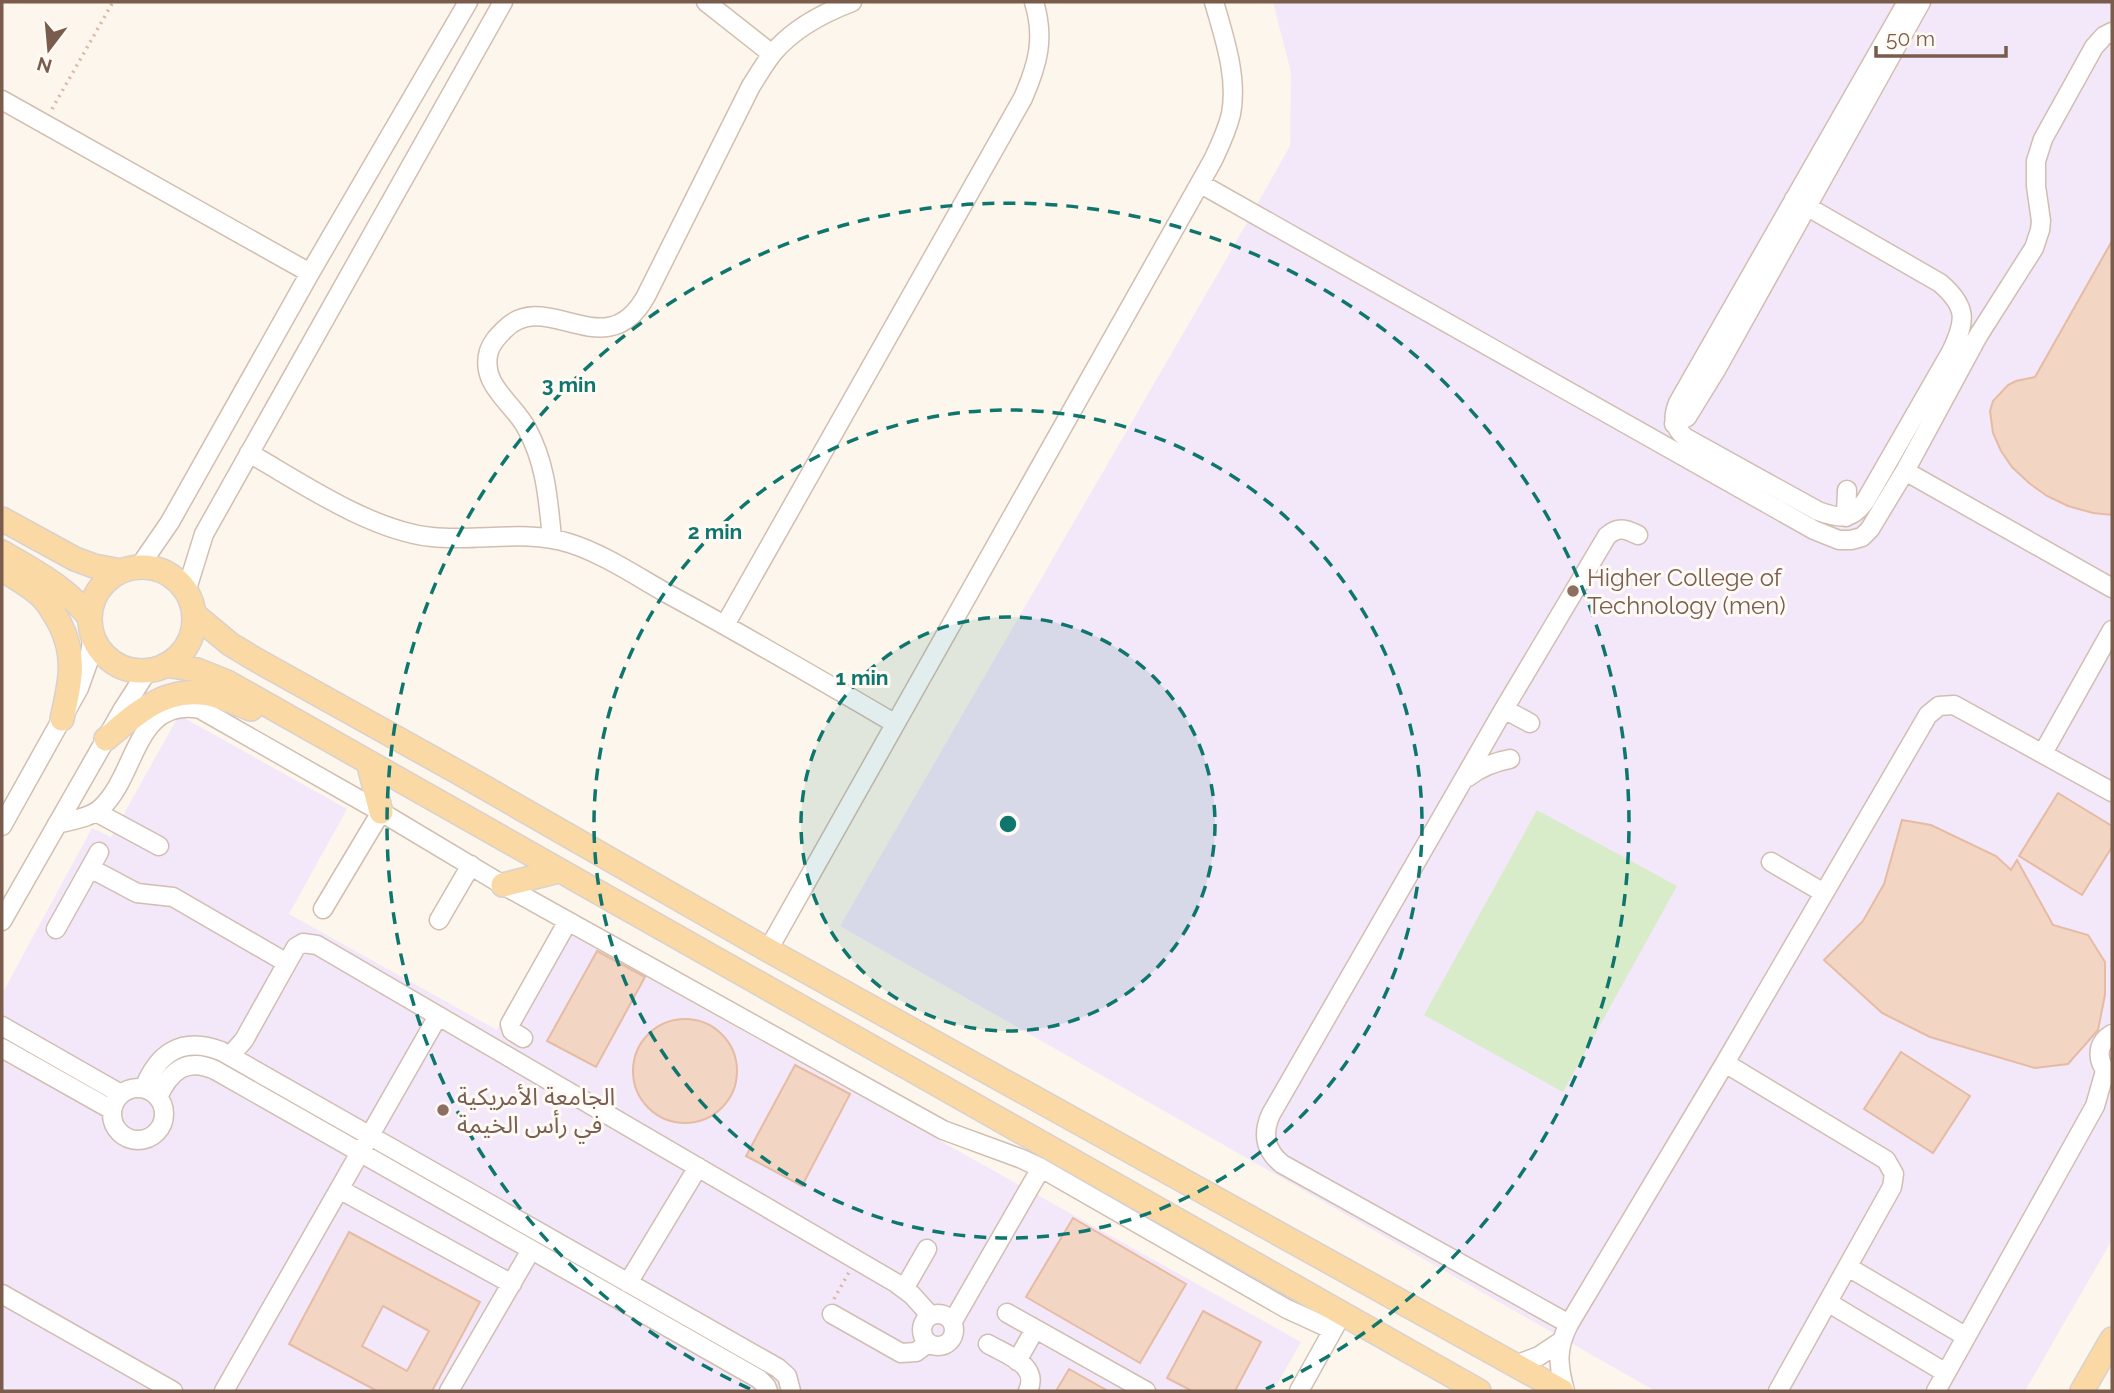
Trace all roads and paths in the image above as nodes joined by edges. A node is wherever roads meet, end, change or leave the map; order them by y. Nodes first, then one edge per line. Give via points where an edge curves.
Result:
1 (113, 2) edge
2 (468, 2) edge
3 (503, 2) edge
4 (706, 2) edge
5 (852, 2) edge
6 (1034, 2) edge
7 (1214, 2) edge
8 (1908, 2) edge
9 (1921, 2) edge
10 (2112, 32) edge
11 (772, 54) junction
12 (2, 100) edge
13 (44, 123) junction
14 (1200, 184) junction
15 (1801, 203) junction
16 (310, 273) junction
17 (249, 453) junction
18 (1905, 471) junction
19 (1847, 490) dead end
20 (1846, 517) junction
21 (2, 519) edge
22 (1638, 536) dead end
23 (552, 538) junction
24 (2, 552) edge
25 (2, 569) edge
26 (130, 569) junction
27 (2112, 588) edge
28 (186, 592) junction
29 (194, 614) junction
30 (725, 625) junction
31 (91, 626) junction
32 (2112, 630) edge
33 (156, 668) junction
34 (1504, 709) junction
35 (283, 715) junction
36 (62, 719) junction
37 (894, 723) junction
38 (1530, 723) dead end
39 (106, 739) junction
40 (2043, 753) junction
41 (1510, 759) dead end
42 (368, 762) junction
43 (1463, 781) junction
44 (2112, 792) edge
45 (96, 812) junction
46 (381, 812) junction
47 (4, 818) edge
48 (57, 824) junction
49 (159, 846) dead end
50 (1771, 862) dead end
51 (471, 865) junction
52 (559, 871) junction
53 (503, 885) junction
54 (1824, 892) junction
55 (323, 909) dead end
56 (439, 920) dead end
57 (2, 921) edge
58 (568, 921) junction
59 (56, 929) dead end
60 (768, 950) junction
61 (287, 963) junction
62 (438, 1016) junction
63 (2, 1026) edge
64 (2112, 1034) edge
65 (523, 1038) dead end
66 (2, 1048) edge
67 (230, 1056) junction
68 (1725, 1063) junction
69 (2110, 1078) edge
70 (151, 1093) junction
71 (116, 1102) junction
72 (369, 1136) junction
73 (360, 1153) junction
74 (698, 1167) junction
75 (1041, 1168) junction
76 (340, 1189) junction
77 (928, 1249) dead end
78 (531, 1250) junction
79 (857, 1260) junction
80 (1848, 1267) junction
81 (628, 1283) junction
82 (512, 1284) junction
83 (904, 1289) junction
84 (2, 1294) edge
85 (1829, 1303) junction
86 (1007, 1313) dead end
87 (832, 1314) joint
88 (930, 1315) junction
89 (953, 1321) junction
90 (1337, 1322) junction
91 (1569, 1324) junction
92 (1035, 1329) junction
93 (1965, 1336) junction
94 (2112, 1339) edge
95 (1560, 1342) junction
96 (928, 1343) junction
97 (988, 1345) dead end
98 (1017, 1361) junction
99 (1516, 1365) junction
100 (1946, 1373) junction
101 (789, 1384) edge
102 (1124, 1386) edge
103 (767, 1388) edge
104 (173, 1391) edge
105 (224, 1391) edge
106 (449, 1391) edge
107 (1028, 1391) edge
108 (1146, 1391) edge
109 (1299, 1391) edge
110 (1479, 1391) edge
111 (1563, 1391) edge
112 (1778, 1391) edge
113 (1936, 1391) edge
114 (2082, 1391) edge

1 - 13 path
2 - 16 street
3 - 17 street
4 - 11 street
5 - 11 street via 813,20
6 - 30 street via 1041,37 1036,67 1023,98
7 - 14 street via 1229,61 1232,100 1224,135
8 - 15 street
9 - 15 street
10 - 18 street via 2098,41 2043,139 2036,161 2041,221 2034,248 1978,336
11 - 23 street via 751,86 640,308 631,317 595,328 534,314 507,326 494,340 488,376 527,428 543,466
12 - 13 street
13 - 16 street
14 - 18 street via 1826,536 1839,540 1862,537
14 - 37 street
15 - 20 street via 1940,284 1963,312 1951,352 1866,500
15 - 20 street via 1678,403 1674,425 1686,438 1818,511
16 - 26 street via 170,522
17 - 23 street via 352,511 413,534
17 - 28 street via 204,534
18 - 27 street
19 - 20 street
21 - 26 main road via 75,559
22 - 34 street via 1626,529 1607,536
23 - 30 street via 588,550
24 - 31 main road via 77,601
25 - 36 main road via 42,597 65,635 72,672
26 - 28 main road via 153,568 166,573
26 - 31 main road via 108,579 99,590 92,603
28 - 29 main road
29 - 33 main road via 187,644 177,657
29 - 60 main road via 253,659
30 - 37 street
31 - 33 main road via 101,650 114,662 130,669
31 - 36 street via 86,673
32 - 40 street
33 - 35 main road via 184,667 212,675
33 - 39 street
34 - 38 street
34 - 43 street
35 - 39 main road via 210,694 179,694 147,705
35 - 42 main road
36 - 47 street
37 - 60 street
39 - 48 street
40 - 44 street
40 - 54 street via 1954,705 1939,706 1928,715
41 - 43 street via 1476,770
42 - 46 main road
42 - 52 main road
43 - 91 street via 1271,1114 1265,1136 1273,1157 1282,1164
45 - 46 street via 111,796 151,723 169,711 190,707 210,713
45 - 48 street
45 - 49 street
46 - 51 street
46 - 55 street
48 - 57 street
50 - 54 street
51 - 53 street
51 - 56 street
52 - 53 main road
52 - 90 main road
53 - 58 street
54 - 68 street
58 - 65 street via 510,1024
58 - 75 street via 943,1130
59 - 61 street via 94,860 137,893 173,897
60 - 99 main road
61 - 62 street via 299,945 307,942
61 - 67 street via 244,1040
62 - 72 street
62 - 74 street
63 - 71 street
64 - 69 street via 2099,1054
66 - 71 street
67 - 70 street via 201,1045 169,1052 148,1078
67 - 72 street
68 - 80 street via 1886,1160 1894,1174 1892,1187
68 - 91 street
69 - 93 street
70 - 71 street via 134,1088
70 - 71 street via 164,1116 159,1129 148,1138 122,1134 114,1124
70 - 73 street via 190,1065 207,1066
72 - 73 street
72 - 81 street
73 - 76 street
73 - 78 street
74 - 79 street
74 - 81 street
75 - 89 street
75 - 90 street via 1287,1309
76 - 82 street
76 - 105 street
77 - 83 street
78 - 82 street
78 - 103 street via 759,1379
79 - 83 street
79 - 87 path via 827,1311
80 - 85 street
80 - 93 street
81 - 101 street via 768,1363
82 - 106 street
83 - 88 street
84 - 104 street
85 - 100 street
85 - 112 street
86 - 92 street
87 - 96 street via 901,1353 916,1352
88 - 89 street via 943,1314
88 - 96 street via 922,1332
89 - 96 street via 951,1340 941,1346
90 - 109 street
90 - 110 main road
91 - 95 street
92 - 98 street
92 - 102 street
93 - 100 street
94 - 114 main road
95 - 99 street
95 - 111 street
97 - 98 street
98 - 107 street via 1030,1372
99 - 111 main road
100 - 113 street
101 - 103 street via 777,1376
102 - 108 street

